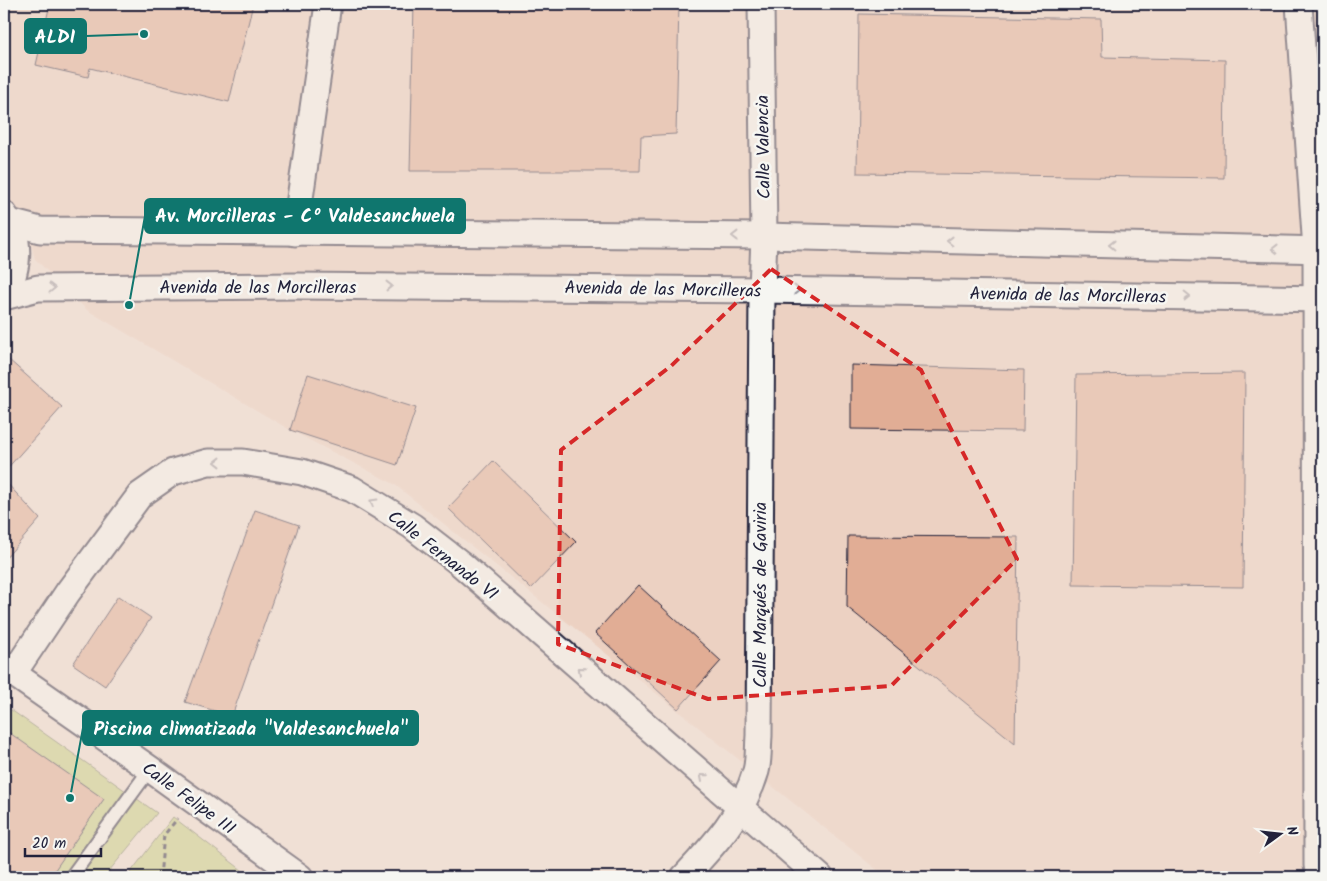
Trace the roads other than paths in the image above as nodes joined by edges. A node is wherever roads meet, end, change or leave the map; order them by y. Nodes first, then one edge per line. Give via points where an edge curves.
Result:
1 (328, 4) edge
2 (761, 4) edge
3 (1298, 4) edge
4 (7, 218) edge
5 (295, 233) junction
6 (764, 236) junction
7 (1320, 250) edge
8 (762, 290) junction
9 (4, 297) edge
10 (1320, 299) edge
11 (9, 670) edge
12 (150, 769) junction
13 (740, 809) junction
14 (1323, 875) edge
15 (72, 877) edge
16 (300, 877) edge
17 (684, 877) edge
18 (820, 877) edge

1 - 5 street
2 - 6 street, Calle Valencia
3 - 7 street
4 - 5 street via 40,230
4 - 9 street via 16,241 17,260 13,280
6 -> 5 street
7 -> 6 street
6 - 8 street, Calle Valencia
7 - 10 street
9 -> 8 street, Avenida de las Morcilleras via 38,288 267,286
8 -> 10 street, Avenida de las Morcilleras
8 - 13 street, Calle Marqués de Gaviria via 759,736 756,770
10 - 14 street via 1317,866
11 - 12 street, Calle Felipe III
13 -> 11 street, Calle Fernando VI via 461,564 412,526 352,490 302,472 243,462 208,462 173,472 158,481 140,494
12 - 15 lane
12 - 16 street, Calle Felipe III
13 - 17 street, Calle Marqués de Gaviria
13 - 18 street, Calle Fernando VI

